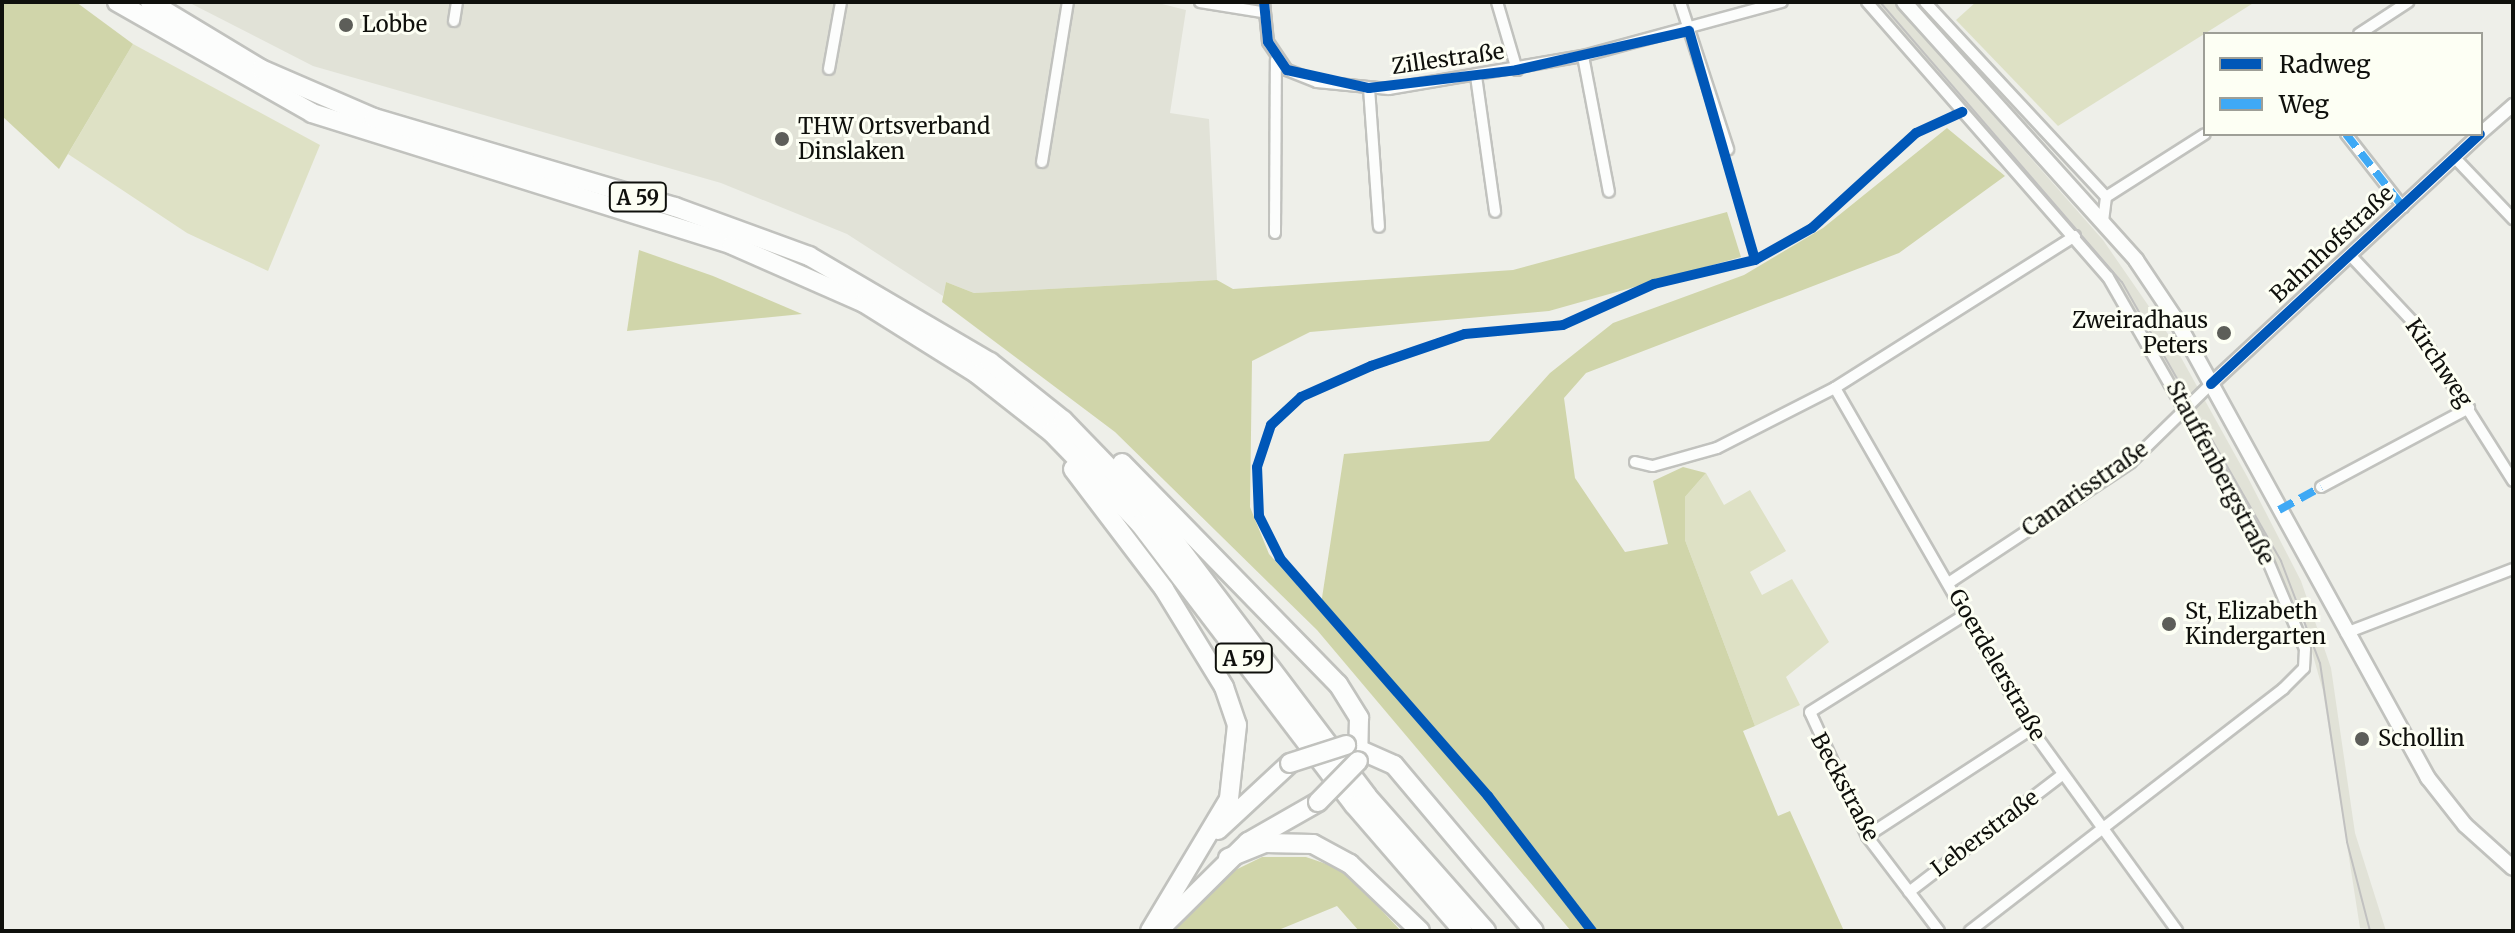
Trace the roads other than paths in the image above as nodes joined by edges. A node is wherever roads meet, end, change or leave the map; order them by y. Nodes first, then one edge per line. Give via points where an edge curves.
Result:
1 (117, 2) edge
2 (150, 2) edge
3 (457, 2) edge
4 (841, 2) edge
5 (1068, 2) edge
6 (1200, 2) edge
7 (1497, 2) edge
8 (1680, 2) edge
9 (1782, 2) edge
10 (1867, 2) edge
11 (1904, 2) edge
12 (1925, 2) edge
13 (2408, 2) edge
14 (1263, 7) edge
15 (454, 21) dead end
16 (1689, 31) junction
17 (2362, 32) edge
18 (1583, 56) junction
19 (1276, 60) junction
20 (829, 69) dead end
21 (1517, 70) junction
22 (1476, 76) junction
23 (1369, 88) junction
24 (2513, 105) edge
25 (2483, 130) edge
26 (2203, 135) edge
27 (2348, 136) edge
28 (2477, 136) edge
29 (419, 143) junction
30 (1728, 149) dead end
31 (461, 156) junction
32 (2454, 157) junction
33 (1042, 162) dead end
34 (1609, 192) dead end
35 (2106, 197) junction
36 (2403, 207) junction
37 (1495, 212) dead end
38 (2513, 219) edge
39 (2103, 220) junction
40 (1379, 227) dead end
41 (1275, 233) dead end
42 (2075, 236) junction
43 (2351, 256) junction
44 (2211, 384) junction
45 (1835, 388) junction
46 (1009, 399) junction
47 (2469, 408) junction
48 (2187, 409) junction
49 (1063, 420) junction
50 (1635, 462) dead end
51 (2513, 481) edge
52 (2321, 487) dead end
53 (2513, 569) edge
54 (1950, 582) junction
55 (1966, 614) junction
56 (2346, 633) junction
57 (2031, 729) junction
58 (1356, 751) junction
59 (2062, 775) junction
60 (2100, 826) junction
61 (1867, 836) junction
62 (1200, 849) junction
63 (1228, 858) junction
64 (2513, 868) edge
65 (1909, 892) junction
66 (1150, 931) edge
67 (1158, 931) edge
68 (1420, 931) edge
69 (1463, 931) edge
70 (1486, 931) edge
71 (1534, 931) edge
72 (1939, 931) edge
73 (1970, 931) edge
74 (2176, 931) edge

1 - 29 highway, A 59 via 252,85
2 - 29 highway, A 59 via 261,69
3 - 15 street
4 - 20 street
5 - 33 street
6 - 14 street
7 - 21 street
8 - 16 street
9 - 16 street, Zillestraße
10 - 42 street, Stauffenbergstraße
11 - 39 main road
12 - 35 street
13 - 17 street
14 - 19 street
16 - 18 street, Zillestraße
16 - 30 street
18 - 21 street, Zillestraße
18 - 34 street
19 - 23 street, Zillestraße via 1297,76
19 - 41 street
21 - 22 street, Zillestraße
22 - 23 street, Zillestraße
22 - 37 street
23 - 40 street
24 - 25 street, Bahnhofstraße
26 - 35 street
27 - 36 street
28 - 32 street, Bahnhofstraße
29 - 31 highway, A 59
31 - 46 highway, A 59 via 801,272 923,337
31 - 49 highway, A 59 via 675,207 809,256 931,322
32 - 36 street, Bahnhofstraße
32 - 38 street
35 - 39 street
36 - 43 street, Bahnhofstraße
39 - 44 main road via 2175,318
42 - 45 street
42 - 48 street, Stauffenbergstraße via 2142,327
43 - 44 street, Bahnhofstraße
43 - 47 street, Kirchweg via 2412,321
44 - 48 street, Canarisstraße
44 - 56 main road
45 - 50 street via 1717,448 1653,466
45 - 54 street, Goerdelerstraße
46 - 62 highway via 1106,507 1224,687 1238,762 1229,799
46 - 69 highway, A 59 via 1140,524 1362,816
47 - 51 street, Kirchweg
47 - 52 street
48 - 54 street, Canarisstraße via 2131,462
48 - 60 street, Stauffenbergstraße via 2259,540 2305,649 2304,668
49 - 58 highway via 1118,460 1283,621 1351,701
49 - 70 highway, A 59 via 1183,549 1367,796
53 - 56 street
54 - 55 street, Goerdelerstraße
55 - 57 street, Goerdelerstraße
55 - 61 street, Beckstraße via 1810,712
56 - 64 main road via 2428,778 2465,825
57 - 59 street, Goerdelerstraße
57 - 61 street
58 - 62 highway, bridge via 1290,763
58 - 63 highway, bridge via 1318,802
58 - 71 highway via 1409,781
59 - 60 street, Goerdelerstraße
59 - 65 street, Leberstraße
60 - 73 street, Stauffenbergstraße
60 - 74 street, Goerdelerstraße
61 - 65 street, Beckstraße
62 - 66 highway
63 - 67 highway
63 - 68 highway via 1265,843 1313,844 1350,864
65 - 72 street, Beckstraße

